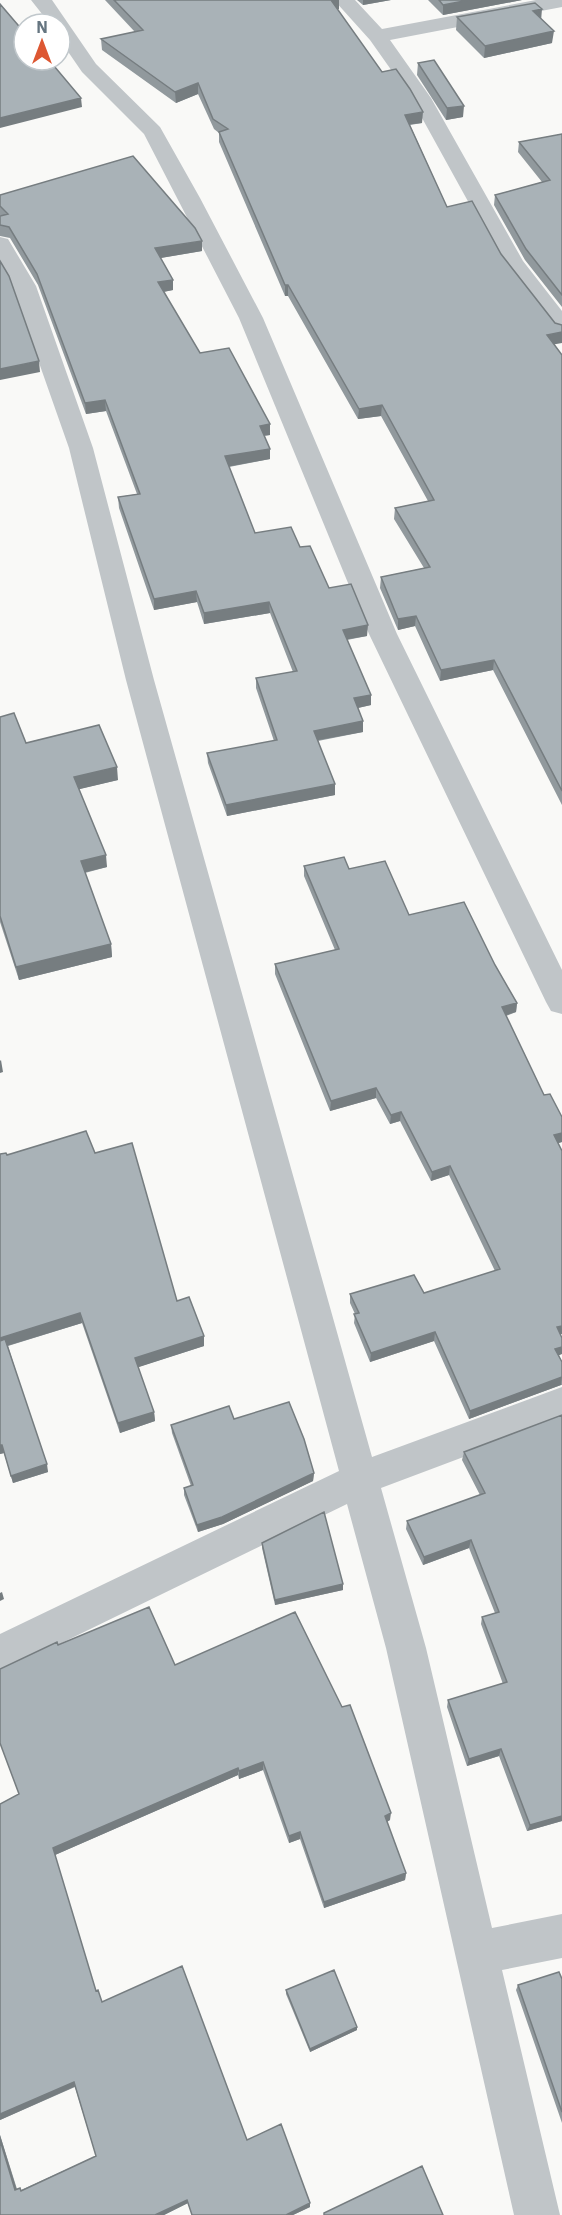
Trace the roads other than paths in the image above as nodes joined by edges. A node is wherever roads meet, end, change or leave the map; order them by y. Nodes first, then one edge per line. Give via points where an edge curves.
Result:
1 (41, 0) edge
2 (344, 0) edge
3 (562, 1) edge
4 (377, 36) junction
5 (0, 244) edge
6 (562, 327) edge
7 (552, 957) edge
8 (562, 1002) edge
9 (562, 1403) edge
10 (360, 1479) junction
11 (0, 1654) edge
12 (562, 1936) edge
13 (478, 1953) junction
14 (537, 2215) edge

1 - 7 street via 89,68 153,131 189,198 251,318 383,634
2 - 4 street
3 - 4 street
4 - 6 street via 421,98 513,263
5 - 10 street via 24,286 81,448 140,680
7 - 8 street
9 - 10 street
10 - 11 street
10 - 13 street via 406,1648
12 - 13 street
13 - 14 street

